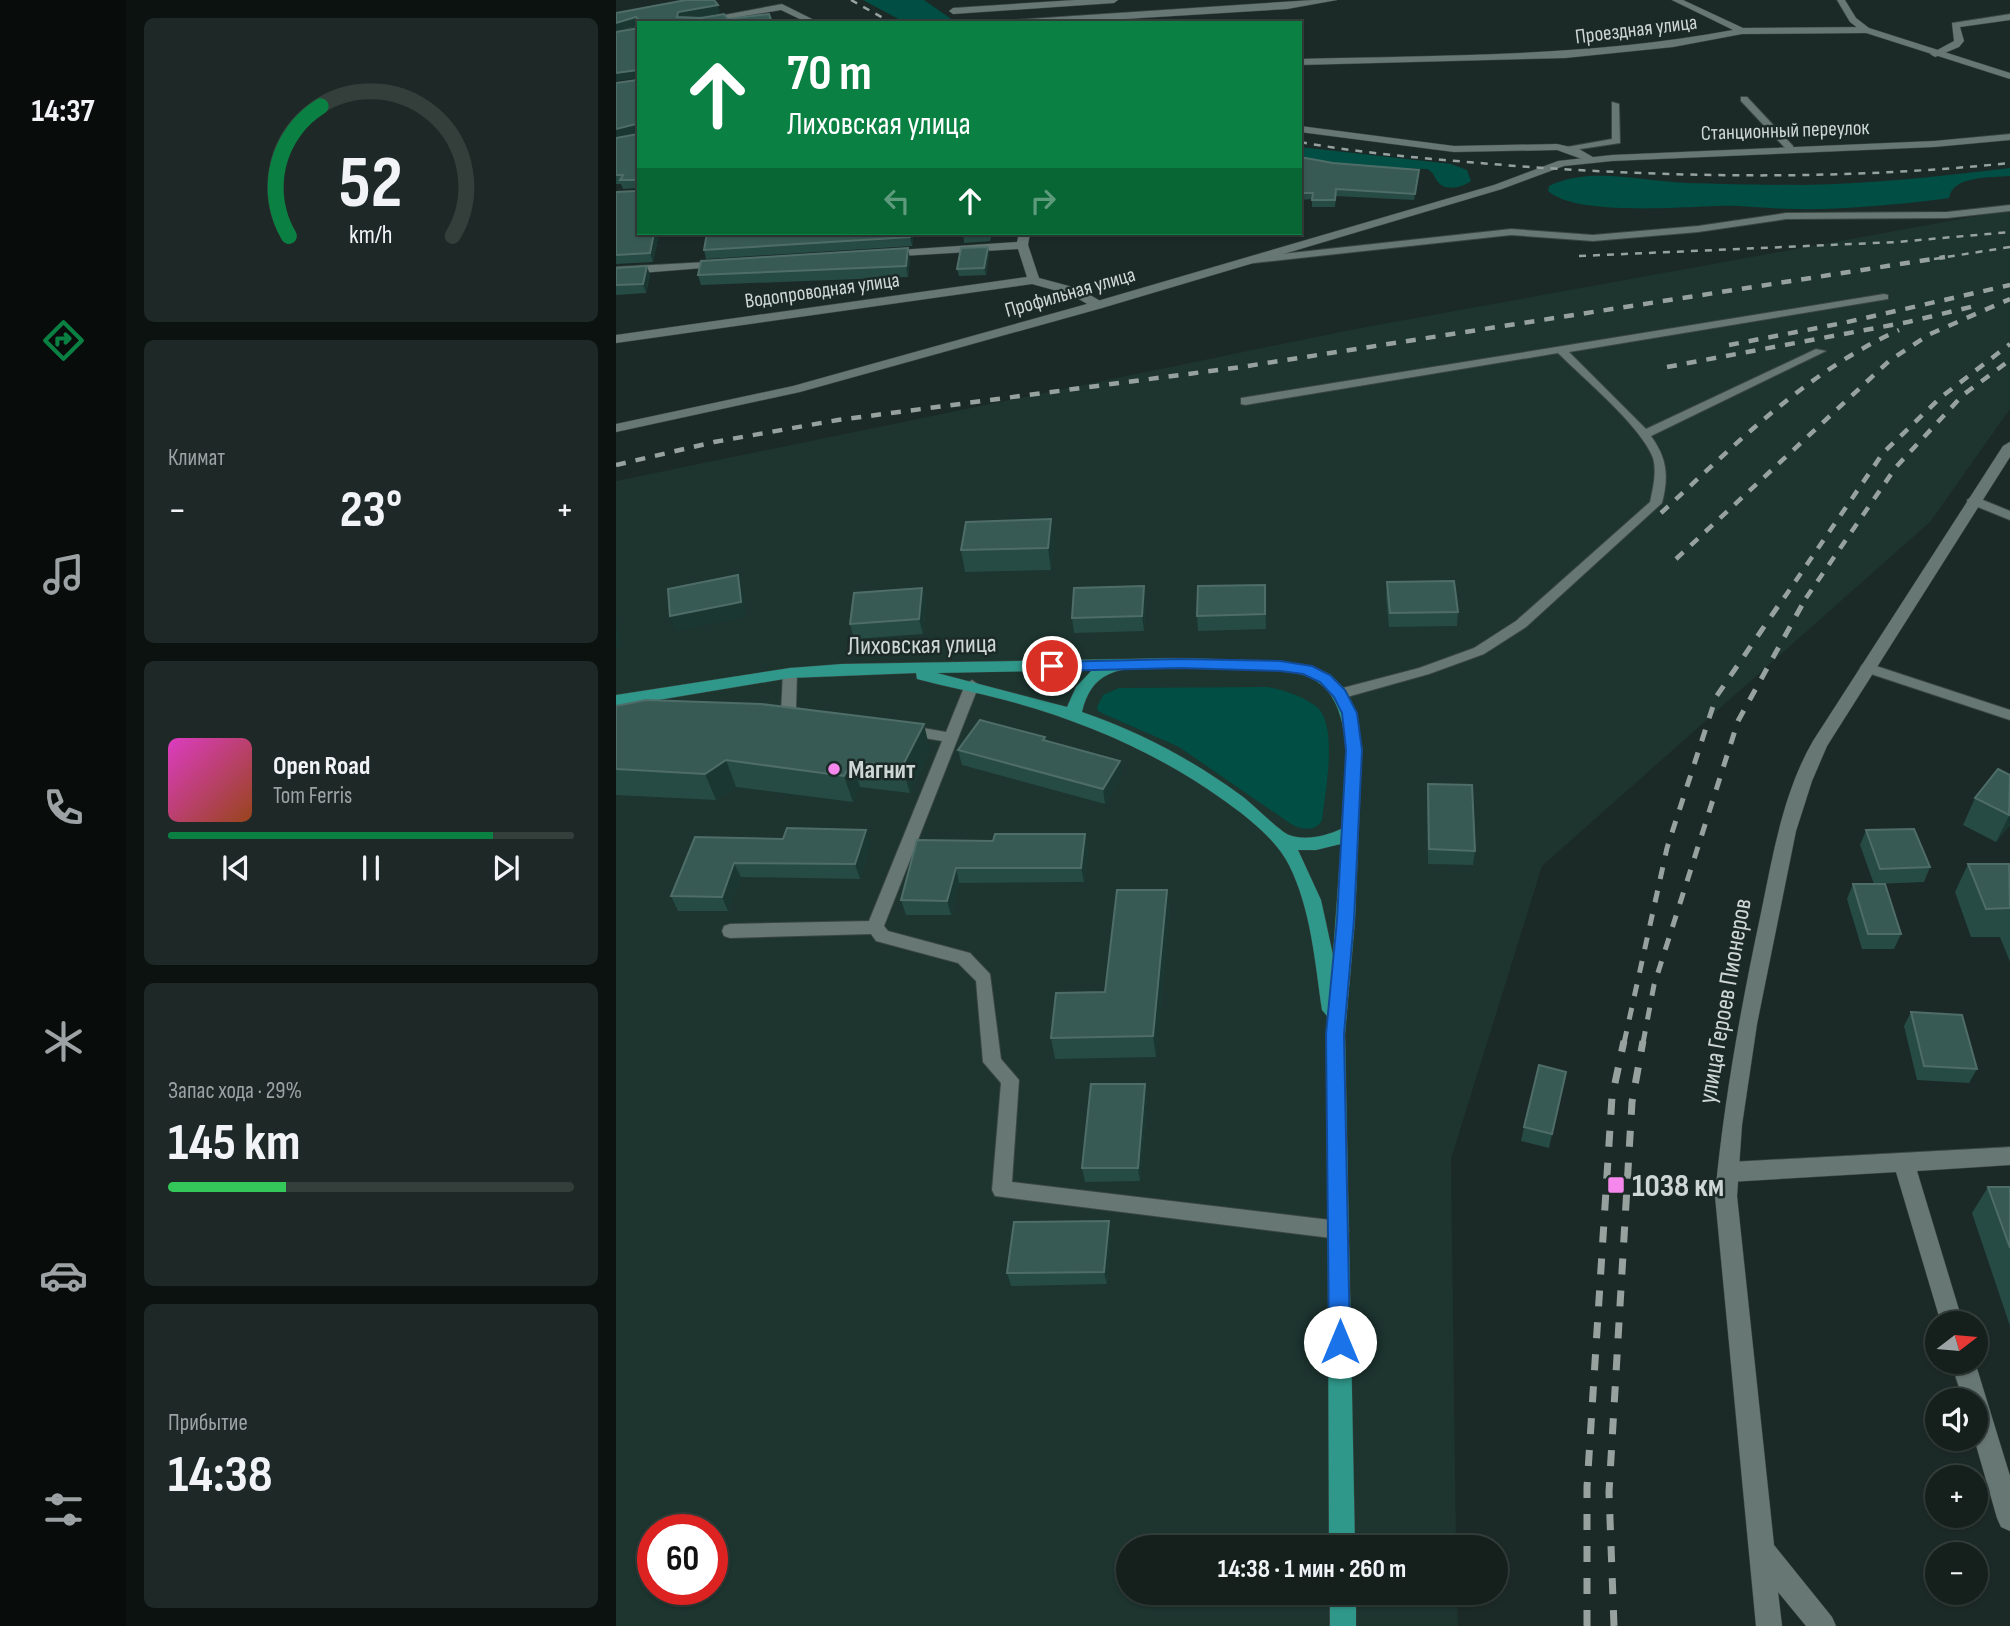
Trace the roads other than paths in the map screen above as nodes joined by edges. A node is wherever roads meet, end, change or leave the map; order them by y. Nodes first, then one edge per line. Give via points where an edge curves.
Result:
1 (1114, 0) edge
2 (1333, 0) edge
3 (1676, 0) edge
4 (1841, 0) edge
5 (1024, 6) junction
6 (2010, 17) edge
7 (731, 19) edge
8 (708, 21) edge
9 (812, 21) edge
10 (963, 21) edge
11 (1001, 21) edge
12 (1046, 21) edge
13 (1742, 30) junction
14 (1866, 30) junction
15 (1935, 54) junction
16 (1302, 62) edge
17 (2010, 76) edge
18 (1744, 99) dead end
19 (1615, 104) dead end
20 (1302, 129) edge
21 (2010, 137) edge
22 (1790, 148) junction
23 (1570, 149) junction
24 (1593, 160) junction
25 (1530, 174) joint
26 (2010, 208) edge
27 (1023, 239) edge
28 (873, 254) edge
29 (1253, 260) junction
30 (738, 263) edge
31 (616, 271) edge
32 (1034, 280) junction
33 (1885, 298) dead end
34 (1098, 305) junction
35 (616, 339) edge
36 (1560, 349) junction
37 (1820, 351) dead end
38 (1245, 401) dead end
39 (616, 428) edge
40 (1643, 435) junction
41 (2010, 446) edge
42 (1973, 500) junction
43 (2010, 516) edge
44 (1111, 665) junction
45 (889, 668) junction
46 (1867, 668) junction
47 (790, 673) junction
48 (972, 685) junction
49 (1340, 694) junction
50 (616, 701) edge
51 (1073, 714) junction
52 (2010, 715) edge
53 (815, 716) edge
54 (897, 729) edge
55 (952, 738) junction
56 (1350, 833) junction
57 (1281, 839) junction
58 (875, 927) junction
59 (730, 931) dead end
60 (1335, 1034) junction
61 (2010, 1156) edge
62 (1903, 1161) junction
63 (1729, 1172) junction
64 (1339, 1230) junction
65 (1948, 1311) edge
66 (1988, 1445) edge
67 (2010, 1518) edge
68 (1342, 1535) edge
69 (1760, 1549) junction
70 (1343, 1605) edge
71 (1343, 1626) edge
72 (1769, 1626) edge
73 (1823, 1626) edge

1 - 5 street
2 - 12 street
3 - 13 street
4 - 14 street
5 - 10 street via 953,11
5 - 11 street
6 - 15 street via 1955,25 1959,41
7 - 8 street
7 - 9 street via 782,7
13 - 14 street, Проездная улица
13 - 16 street, Проездная улица via 1625,51
14 - 15 street, Проездная улица
15 - 17 street, Проездная улица
18 - 22 lane
19 - 23 lane via 1617,141
20 - 23 street via 1454,149
21 - 22 street, Станционный переулок
22 - 24 street, Станционный переулок
23 - 24 street
24 - 25 street, Станционный переулок via 1562,163
25 - 29 street, Профильная улица
26 - 29 lane via 1947,215 1786,216 1593,238 1511,232
27 - 28 street
27 - 32 street
29 - 34 street, Профильная улица
30 - 31 street
32 - 34 street via 1076,292
32 - 35 street, Водопроводная улица
33 - 36 lane
34 - 39 street, Профильная улица via 795,389
36 - 38 lane
36 - 40 lane
37 - 40 lane
40 - 49 lane via 1658,457 1662,480 1656,503 1521,624 1453,662
41 - 42 street, улица Героев Пионеров
42 - 43 lane
42 - 46 street, улица Героев Пионеров
44 - 45 main road, Лиховская улица
44 - 49 main road, Лиховская улица via 1280,666 1307,670
44 - 51 main road via 1086,683
45 - 47 main road, Лиховская улица
45 - 48 main road
46 - 52 lane
46 - 63 street, улица Героев Пионеров via 1819,745 1787,831 1747,1024
47 - 50 main road, Лиховская улица
47 - 53 lane via 788,712
48 - 51 main road
48 - 55 lane
49 - 56 main road via 1349,713 1354,750
51 - 57 main road via 1160,749 1214,783
54 - 55 lane
55 - 58 lane
56 - 57 main road via 1318,844
56 - 60 main road
57 - 60 main road via 1311,897
58 - 59 lane
58 - 64 lane via 882,936 964,958 984,979 992,1062 1010,1080 1002,1190
60 - 64 main road
61 - 62 street
62 - 63 street
62 - 65 street
63 - 69 street, улица Героев Пионеров via 1726,1196
64 - 68 main road
66 - 67 street
69 - 72 street, улица Героев Пионеров
69 - 73 street
70 - 71 main road

